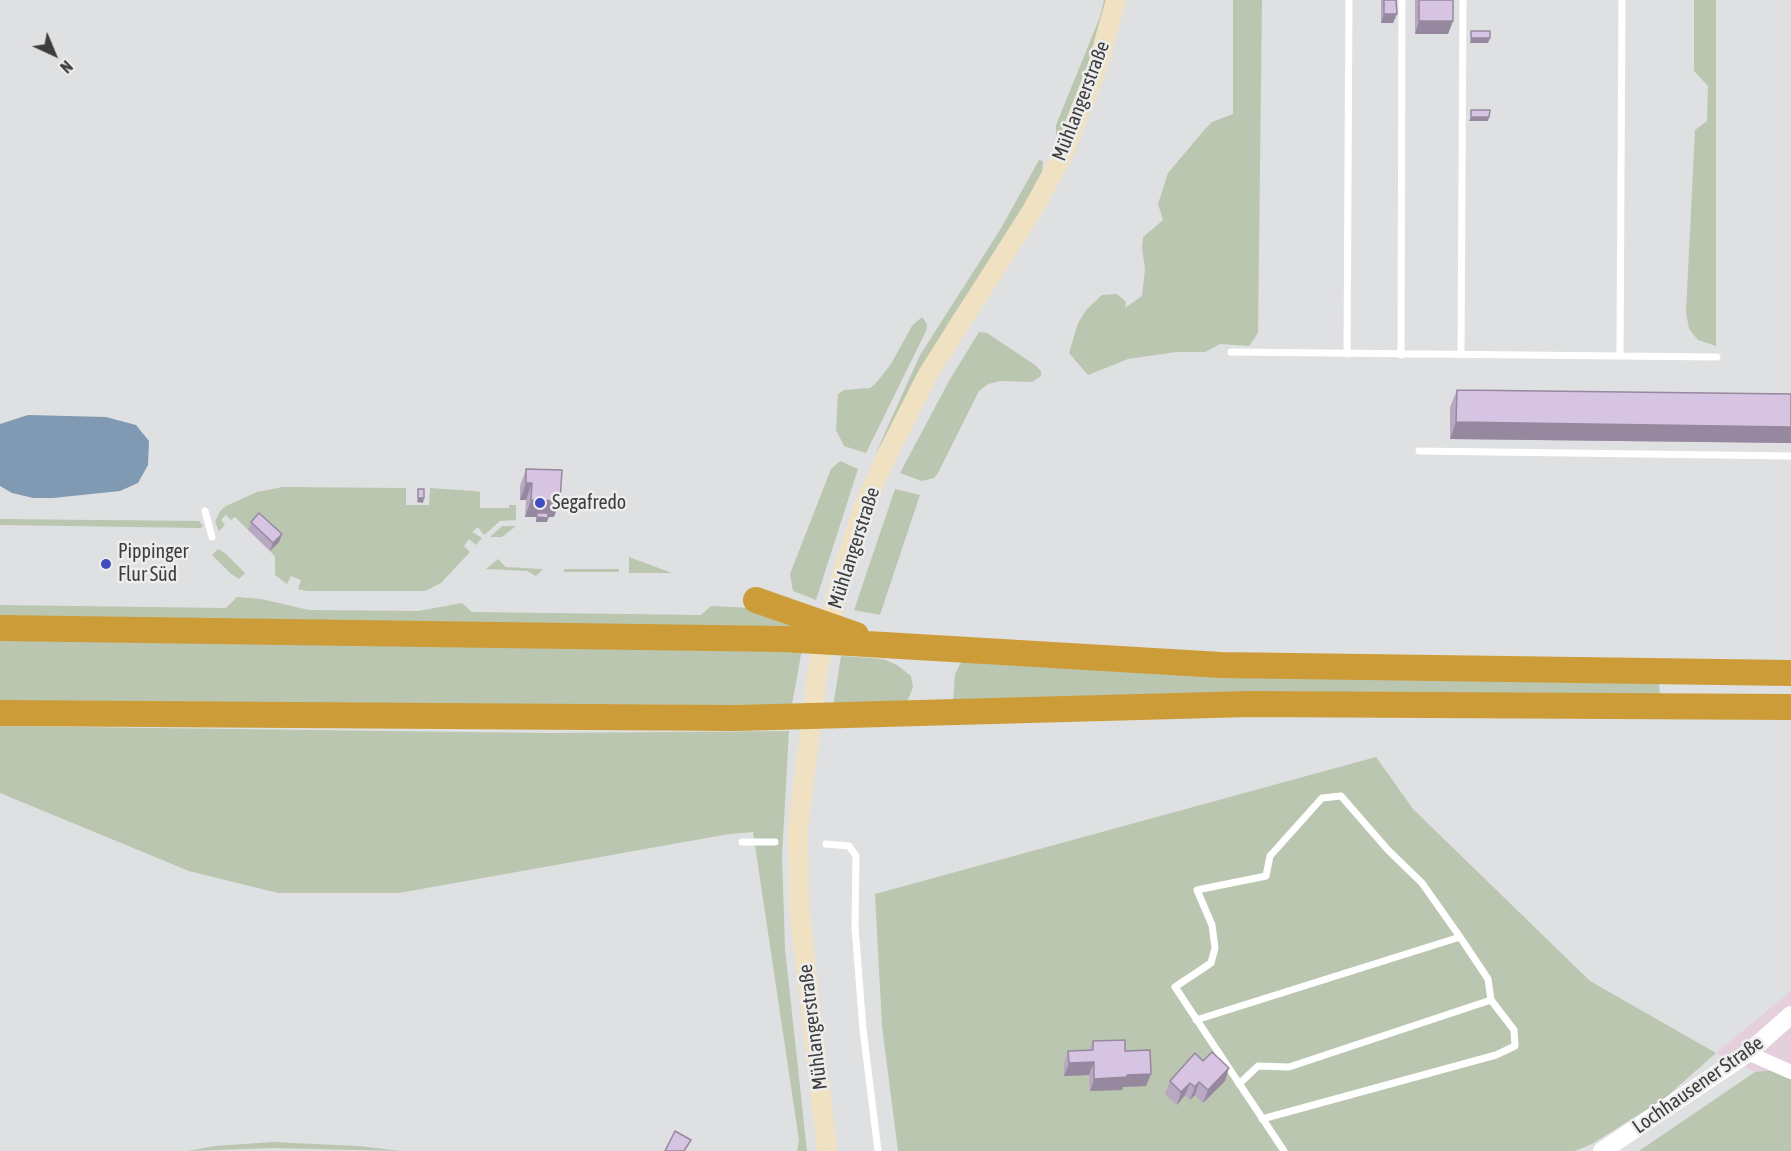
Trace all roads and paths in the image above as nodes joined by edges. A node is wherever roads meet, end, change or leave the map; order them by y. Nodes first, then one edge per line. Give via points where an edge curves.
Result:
1 (1116, 0) edge
2 (1349, 0) edge
3 (1402, 0) edge
4 (1463, 0) edge
5 (1622, 0) edge
6 (1231, 352) dead end
7 (1347, 354) junction
8 (1401, 354) junction
9 (1461, 355) junction
10 (1620, 356) junction
11 (1717, 357) dead end
12 (1419, 451) dead end
13 (1791, 456) edge
14 (205, 511) dead end
15 (212, 537) dead end
16 (756, 600) dead end
17 (0, 628) edge
18 (885, 645) junction
19 (1791, 673) edge
20 (1791, 707) edge
21 (0, 713) edge
22 (742, 842) dead end
23 (775, 842) dead end
24 (826, 844) dead end
25 (1460, 937) junction
26 (1491, 1000) junction
27 (1791, 1016) edge
28 (1196, 1020) junction
29 (1748, 1053) junction
30 (1791, 1072) edge
31 (1239, 1084) junction
32 (1262, 1119) junction
33 (827, 1151) edge
34 (878, 1151) edge
35 (1284, 1151) edge
36 (1602, 1151) edge

1 - 33 main road, Mühlangerstraße via 1097,68 1064,153 928,374 869,496 842,575 818,667 798,827 799,907
2 - 7 lane
3 - 8 lane
4 - 9 lane
5 - 10 lane
6 - 7 lane
7 - 8 lane
8 - 9 lane
9 - 10 lane
10 - 11 lane
12 - 13 lane
14 - 15 lane
16 - 18 highway
17 - 18 highway via 783,639
18 - 19 highway via 1221,665
20 - 21 highway via 1250,704 737,718
22 - 23 lane
24 - 34 lane via 849,846 856,856 857,950
25 - 26 lane via 1488,980
25 - 28 lane
25 - 28 lane via 1422,883 1341,796 1322,798 1270,856 1266,876 1197,890 1212,925 1215,948 1210,963 1175,987
26 - 31 lane via 1289,1067 1258,1066
26 - 32 lane via 1514,1030 1515,1046 1496,1055
27 - 29 street, Lochhausener Straße
28 - 31 lane
29 - 30 street
29 - 36 street, Lochhausener Straße
31 - 32 lane
32 - 35 lane

